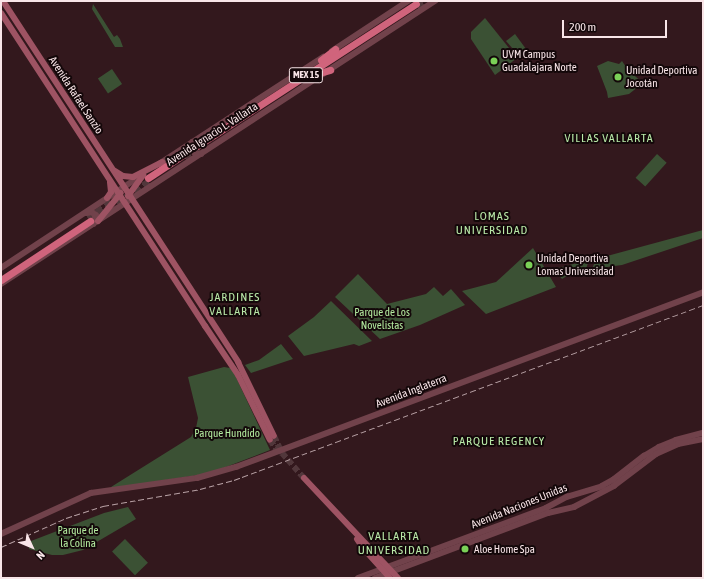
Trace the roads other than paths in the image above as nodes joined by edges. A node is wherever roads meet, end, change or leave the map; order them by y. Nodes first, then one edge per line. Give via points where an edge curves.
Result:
1 (3, 1) edge
2 (408, 1) edge
3 (435, 1) edge
4 (419, 6) edge
5 (1, 13) edge
6 (335, 49) junction
7 (330, 70) junction
8 (312, 75) junction
9 (294, 83) junction
10 (187, 146) junction
11 (198, 148) junction
12 (186, 158) junction
13 (162, 162) junction
14 (113, 169) junction
15 (147, 178) junction
16 (109, 179) junction
17 (124, 187) junction
18 (118, 193) junction
19 (130, 197) junction
20 (107, 198) junction
21 (125, 204) junction
22 (90, 220) junction
23 (1, 268) edge
24 (1, 274) edge
25 (1, 283) edge
26 (703, 292) edge
27 (703, 433) edge
28 (703, 439) edge
29 (303, 479) tunnel mouth
30 (574, 494) junction
31 (558, 501) junction
32 (577, 505) junction
33 (561, 510) junction
34 (1, 534) edge
35 (388, 572) edge
36 (358, 578) edge
37 (374, 578) edge
38 (398, 578) edge

1 - 14 main road, Avenida Rafael Sanzio
2 - 6 street, Avenida Ignacio L. Vallarta
3 - 4 street, Avenida Ignacio L. Vallarta
4 - 7 street, Avenida Ignacio L. Vallarta
4 - 8 highway, Avenida Ignacio L. Vallarta / MEX 15
4 - 9 highway, Avenida Ignacio L. Vallarta / MEX 15
5 - 16 main road, Avenida Rafael Sanzio
6 - 9 highway
6 - 11 street, Avenida Ignacio L. Vallarta
7 - 8 highway
7 - 11 street, Avenida Ignacio L. Vallarta
8 - 11 highway, Avenida Ignacio L. Vallarta / MEX 15
9 - 11 highway, Avenida Ignacio L. Vallarta / MEX 15
10 - 11 street, Avenida Ignacio L. Vallarta
10 - 12 street via 192,153
10 - 13 street, Avenida Ignacio L. Vallarta
11 - 12 street, Avenida Ignacio L. Vallarta
12 - 15 highway, Avenida Ignacio L. Vallarta
12 - 19 street, Avenida Ignacio L. Vallarta
13 - 14 main road via 133,177 123,176
13 - 15 street, Avenida Ignacio L. Vallarta
14 - 17 main road, Avenida Rafael Sanzio
15 - 17 street, Avenida Ignacio L. Vallarta
15 - 19 main road
16 - 18 main road, Avenida Rafael Sanzio
16 - 20 main road via 111,192
17 - 18 main road
17 - 19 main road, Avenida Rafael Sanzio
18 - 20 street
18 - 21 main road, Avenida Rafael Sanzio
18 - 22 main road
19 - 21 main road
19 - 21 main road, Avenida Rafael Sanzio via 238,362 272,438 238,375
20 - 22 street
21 - 22 street
22 - 23 street
22 - 24 highway
22 - 25 street
22 - 25 highway
26 - 34 street, Avenida Inglaterra via 224,471 197,478 88,495
27 - 30 street, Avenida Naciones Unidas via 667,443 644,456 609,483
28 - 32 street, Avenida Naciones Unidas via 678,444 656,454 614,486
29 - 35 main road
30 - 31 street, Avenida Naciones Unidas
30 - 32 street via 579,498
31 - 33 street
31 - 35 street, Avenida Naciones Unidas
32 - 33 street, Avenida Naciones Unidas
33 - 35 street, Avenida Naciones Unidas
35 - 36 street, Avenida Naciones Unidas
35 - 37 street, Avenida Naciones Unidas
35 - 38 main road

